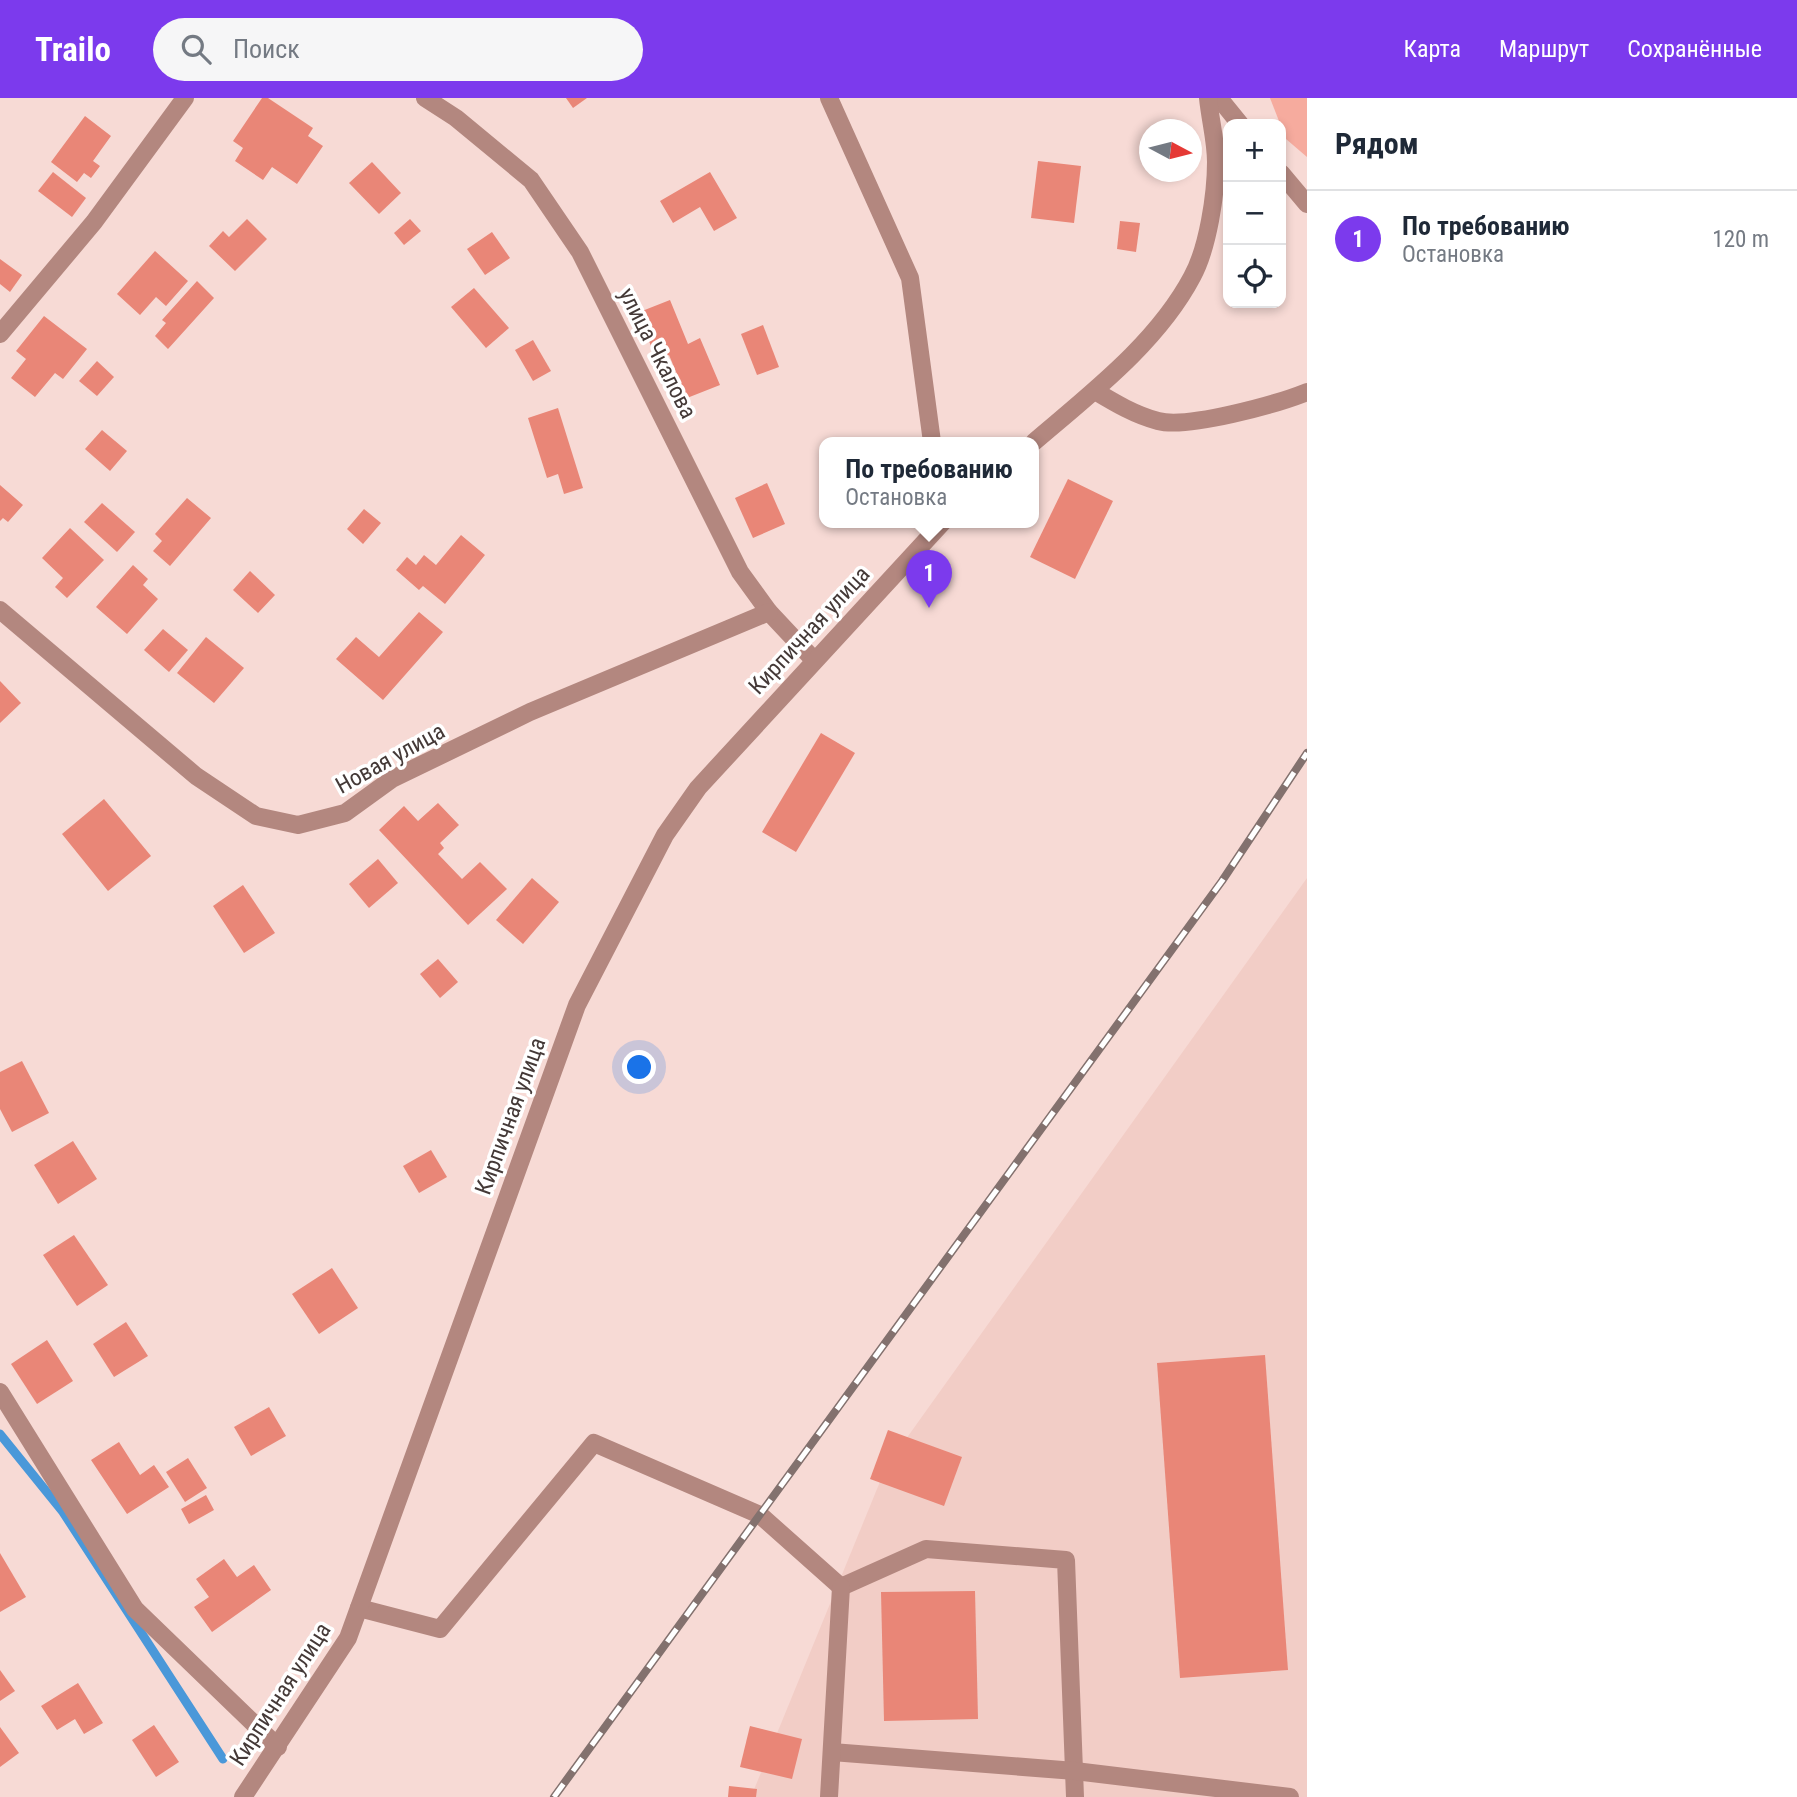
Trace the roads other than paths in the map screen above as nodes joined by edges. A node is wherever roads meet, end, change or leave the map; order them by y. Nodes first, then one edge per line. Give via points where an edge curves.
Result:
1 (185, 98) edge
2 (425, 98) edge
3 (829, 98) edge
4 (1208, 98) edge
5 (1219, 98) edge
6 (1236, 119) edge
7 (1286, 179) edge
8 (1307, 204) edge
9 (0, 334) edge
10 (1094, 391) junction
11 (1307, 392) edge
12 (931, 437) edge
13 (1039, 438) edge
14 (937, 528) edge
15 (0, 610) edge
16 (769, 612) junction
17 (813, 659) junction
18 (0, 1392) edge
19 (841, 1587) junction
20 (359, 1608) junction
21 (278, 1747) junction
22 (832, 1752) junction
23 (1075, 1771) junction
24 (243, 1797) edge
25 (830, 1797) edge
26 (1075, 1797) edge
27 (1290, 1797) edge

1 - 9 street via 94,222
2 - 16 street, улица Чкалова via 531,180 580,252 740,572
3 - 12 street via 910,278
4 - 10 street via 1216,162 1210,220 1193,276 1156,328
5 - 6 street
7 - 8 street
10 - 11 street via 1160,422 1180,422
10 - 13 street
14 - 17 street, Кирпичная улица
15 - 16 street, Новая улица via 196,776 256,816 298,825 345,813 393,779 530,712
16 - 17 street, улица Чкалова
17 - 20 street, Кирпичная улица via 698,788 665,835 577,1005
18 - 21 street via 135,1609
19 - 20 street via 760,1515 594,1443 440,1629
19 - 22 street
19 - 23 street via 926,1549 1066,1560
20 - 21 street, Кирпичная улица via 348,1638
21 - 24 street, Кирпичная улица
22 - 23 street
22 - 25 street
23 - 26 street
23 - 27 street

